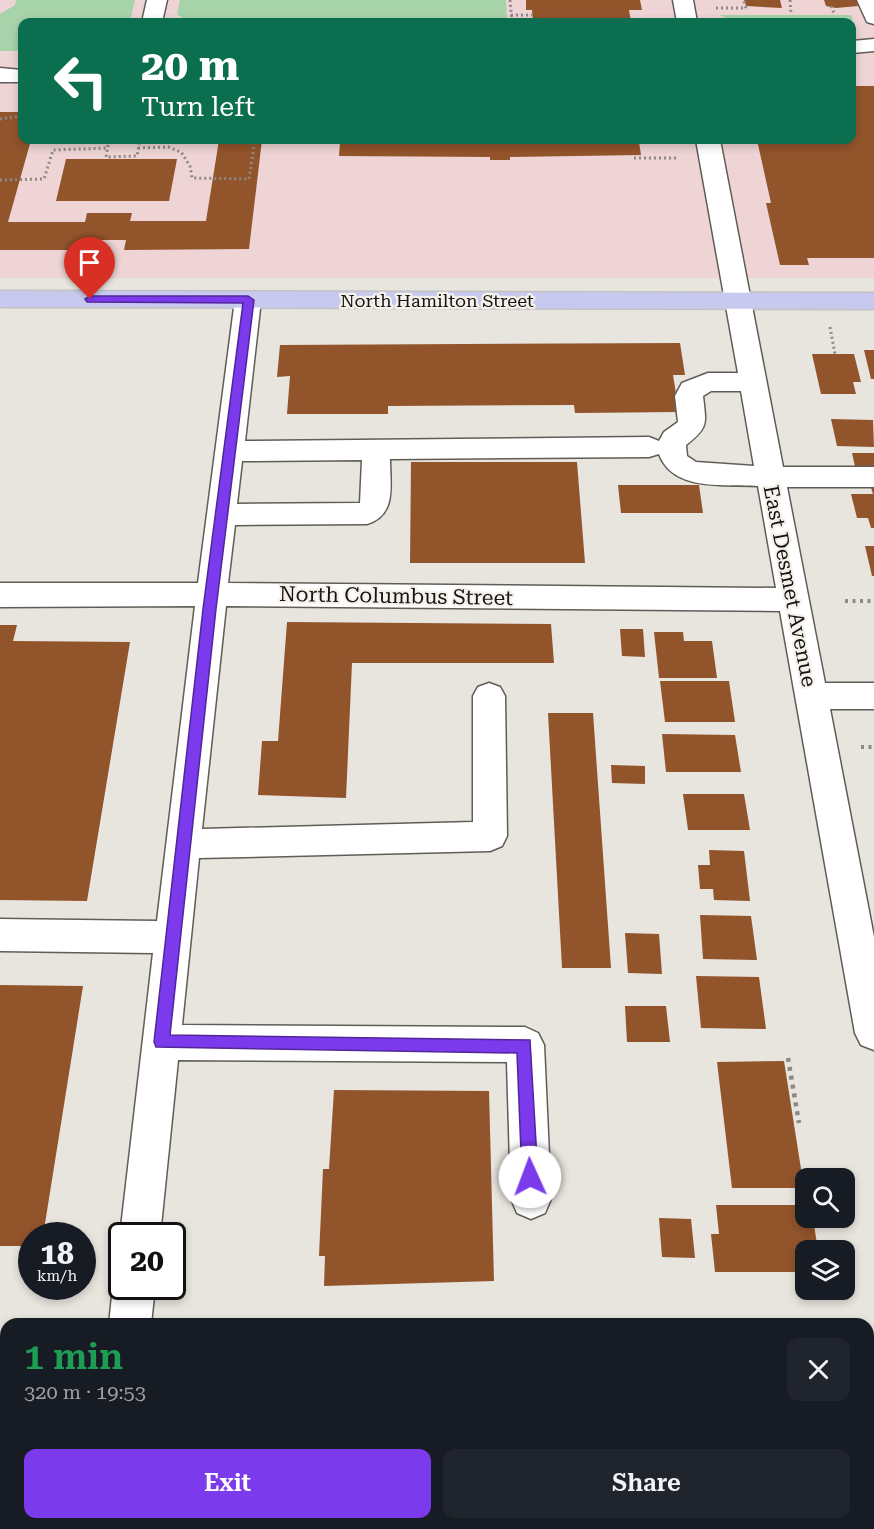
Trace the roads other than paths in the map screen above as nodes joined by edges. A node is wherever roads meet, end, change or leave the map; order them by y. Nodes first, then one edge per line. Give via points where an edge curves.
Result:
1 (157, 0) edge
2 (683, 0) edge
3 (867, 0) edge
4 (153, 18) edge
5 (686, 18) edge
6 (874, 18) edge
7 (874, 45) edge
8 (856, 47) edge
9 (0, 75) edge
10 (18, 76) edge
11 (709, 144) edge
12 (0, 299) edge
13 (248, 300) junction
14 (738, 300) junction
15 (874, 301) edge
16 (753, 382) junction
17 (649, 447) dead end
18 (376, 450) junction
19 (230, 451) junction
20 (770, 477) junction
21 (874, 477) edge
22 (222, 515) junction
23 (212, 594) junction
24 (0, 595) edge
25 (793, 600) junction
26 (489, 696) dead end
27 (811, 696) junction
28 (874, 696) edge
29 (184, 844) junction
30 (0, 935) edge
31 (173, 937) junction
32 (874, 1033) edge
33 (162, 1042) junction
34 (531, 1199) dead end
35 (142, 1222) edge
36 (133, 1300) edge
37 (131, 1318) edge

1 - 4 street
2 - 5 street
3 - 6 street
7 - 8 street
9 - 10 street
11 - 14 street, East Desmet Avenue
12 - 13 main road, North Hamilton Street
13 - 14 main road, North Hamilton Street
13 - 19 street
14 - 15 main road, North Hamilton Street
14 - 16 street, East Desmet Avenue
16 - 20 street, East Desmet Avenue
16 - 20 street via 708,382 692,389 689,396 693,421 674,439 672,456 682,468 692,472
17 - 18 street
18 - 19 street
18 - 22 street via 376,500 367,513
19 - 22 street
20 - 21 street
20 - 25 street, East Desmet Avenue
22 - 23 street
23 - 24 street, North Columbus Street
23 - 25 street, North Columbus Street
23 - 29 street
25 - 27 street, East Desmet Avenue
26 - 29 street via 490,836
27 - 28 street
27 - 32 street, East Desmet Avenue
29 - 31 street
30 - 31 street
31 - 33 street
33 - 34 street via 525,1045
33 - 35 street
36 - 37 street

